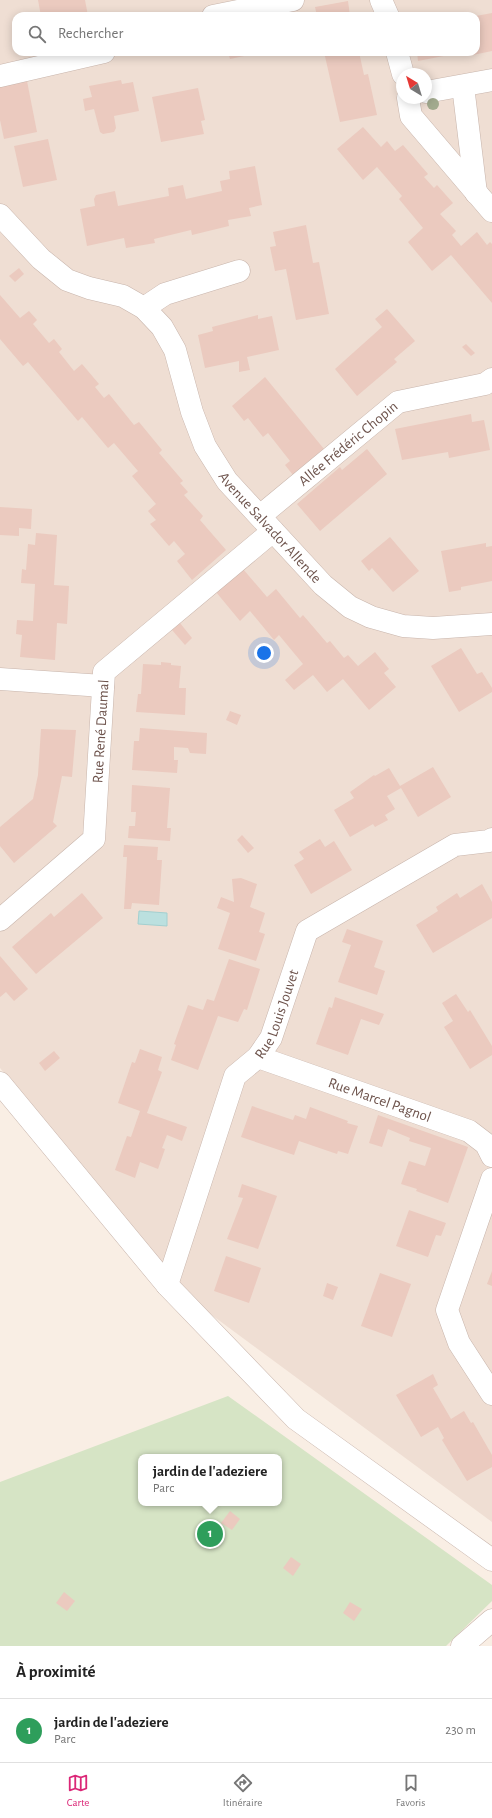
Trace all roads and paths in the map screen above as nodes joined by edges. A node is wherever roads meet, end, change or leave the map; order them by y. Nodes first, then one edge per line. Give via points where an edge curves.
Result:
1 (293, 0) edge
2 (381, 0) edge
3 (233, 12) edge
4 (386, 12) edge
5 (87, 56) edge
6 (398, 56) edge
7 (401, 68) edge
8 (0, 76) edge
9 (492, 80) edge
10 (463, 86) junction
11 (432, 91) edge
12 (409, 104) edge
13 (476, 193) junction
14 (492, 211) edge
15 (0, 215) edge
16 (239, 271) dead end
17 (144, 308) junction
18 (492, 379) edge
19 (267, 524) junction
20 (492, 624) edge
21 (0, 679) edge
22 (103, 686) junction
23 (492, 839) edge
24 (0, 920) edge
25 (258, 1057) junction
26 (0, 1083) edge
27 (492, 1156) edge
28 (492, 1178) edge
29 (167, 1285) junction
30 (492, 1394) edge
31 (492, 1560) edge
32 (492, 1620) edge
33 (462, 1646) edge

1 - 3 street
2 - 4 street
5 - 8 street
6 - 7 street
9 - 10 street
10 - 11 street
10 - 13 street
12 - 13 street via 411,116
13 - 14 street
15 - 17 street, Avenue Salvador Allende via 41,259 67,280 123,296
16 - 17 street via 165,294
17 - 19 street, Avenue Salvador Allende via 162,326 175,350 192,412 205,446 227,481
18 - 19 street, Allée Frédéric Chopin via 485,384 398,402
19 - 20 street, Avenue Salvador Allende via 323,585 350,607 371,617 403,626 433,628
19 - 22 street, Rue René Daumal via 104,672
21 - 22 street
22 - 24 street, Rue René Daumal via 94,839
23 - 25 street, Rue Louis Jouvet via 455,845 307,931 271,1038
25 - 27 street, Rue Marcel Pagnol via 469,1131 486,1144
25 - 29 street, Rue Louis Jouvet via 235,1076
26 - 29 street
28 - 30 street via 447,1310 459,1343
29 - 31 street via 296,1419
32 - 33 street

